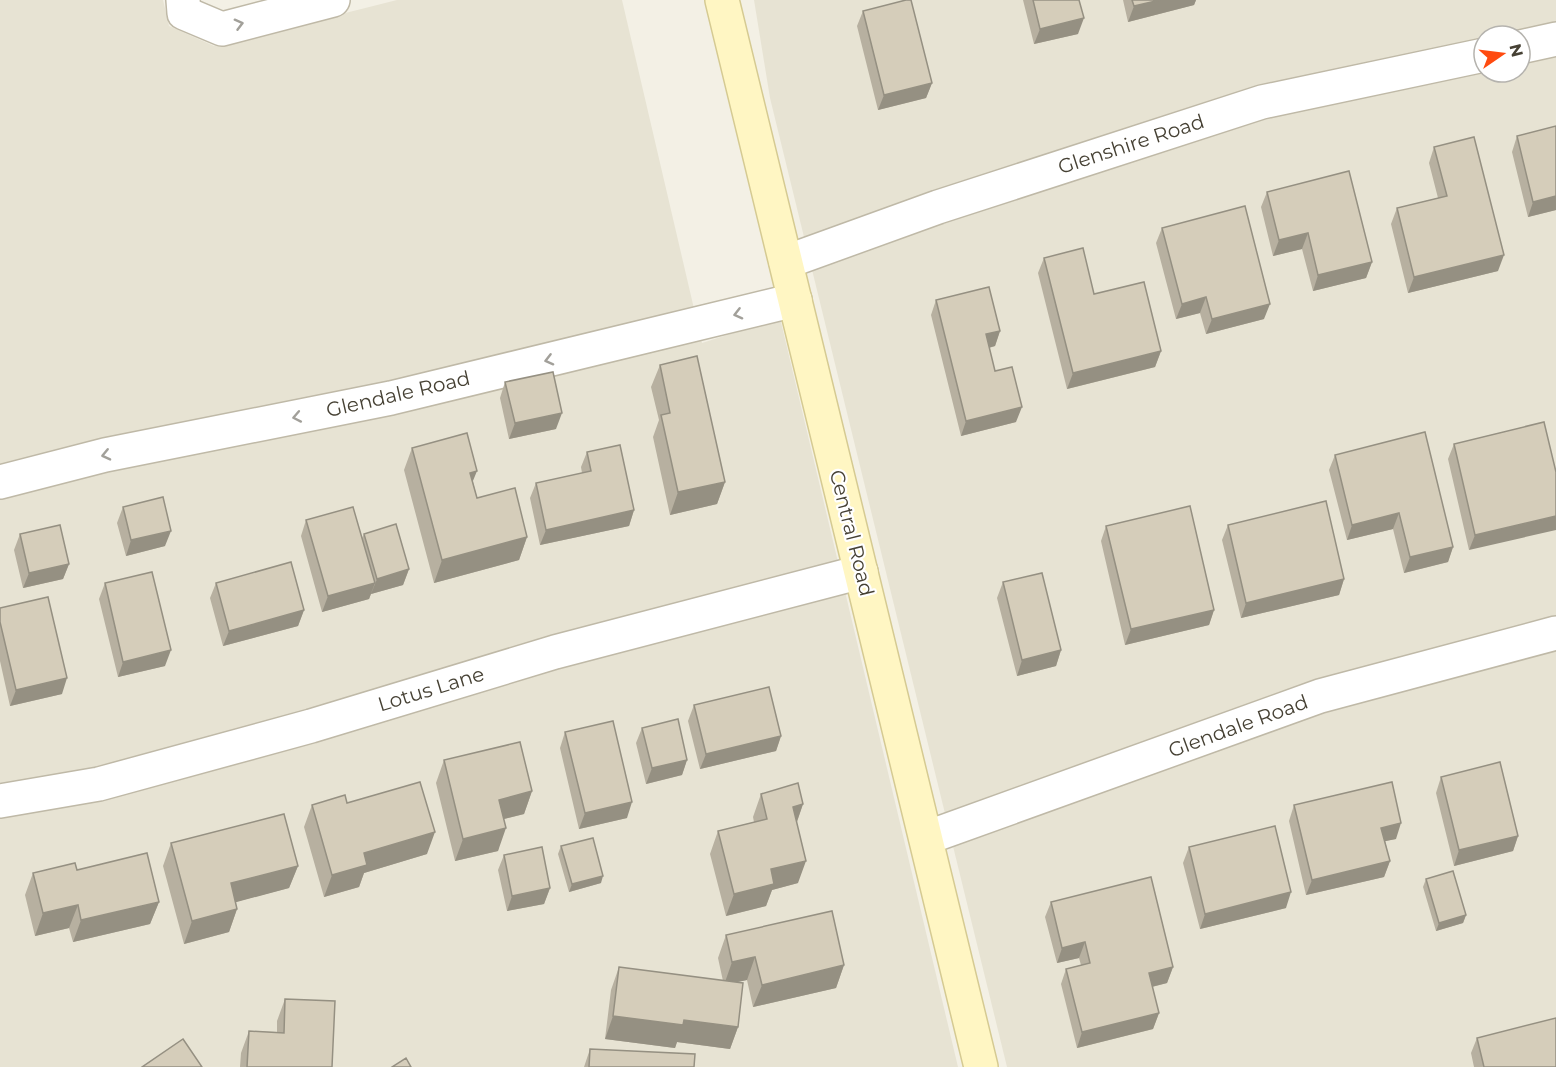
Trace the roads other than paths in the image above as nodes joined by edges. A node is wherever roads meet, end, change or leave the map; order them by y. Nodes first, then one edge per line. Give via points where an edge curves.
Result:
1 (183, 0) edge
2 (333, 0) edge
3 (722, 0) edge
4 (1556, 39) edge
5 (1532, 44) edge
6 (1472, 58) edge
7 (786, 261) junction
8 (795, 300) junction
9 (0, 482) edge
10 (861, 572) junction
11 (1556, 633) edge
12 (0, 801) edge
13 (926, 838) junction
14 (981, 1067) edge

1 -> 2 street via 184,13 222,29
3 - 7 main road, Central Road
4 - 5 street
6 - 7 street, Glenshire Road via 1262,102 938,207
7 - 8 main road, Central Road
8 -> 9 street, Glendale Road via 390,398 105,455
8 - 10 main road, Central Road
10 - 12 street, Lotus Lane via 555,652 311,726 99,783
10 - 13 main road, Central Road
11 - 13 street, Glendale Road via 1320,696
13 - 14 main road, Central Road

